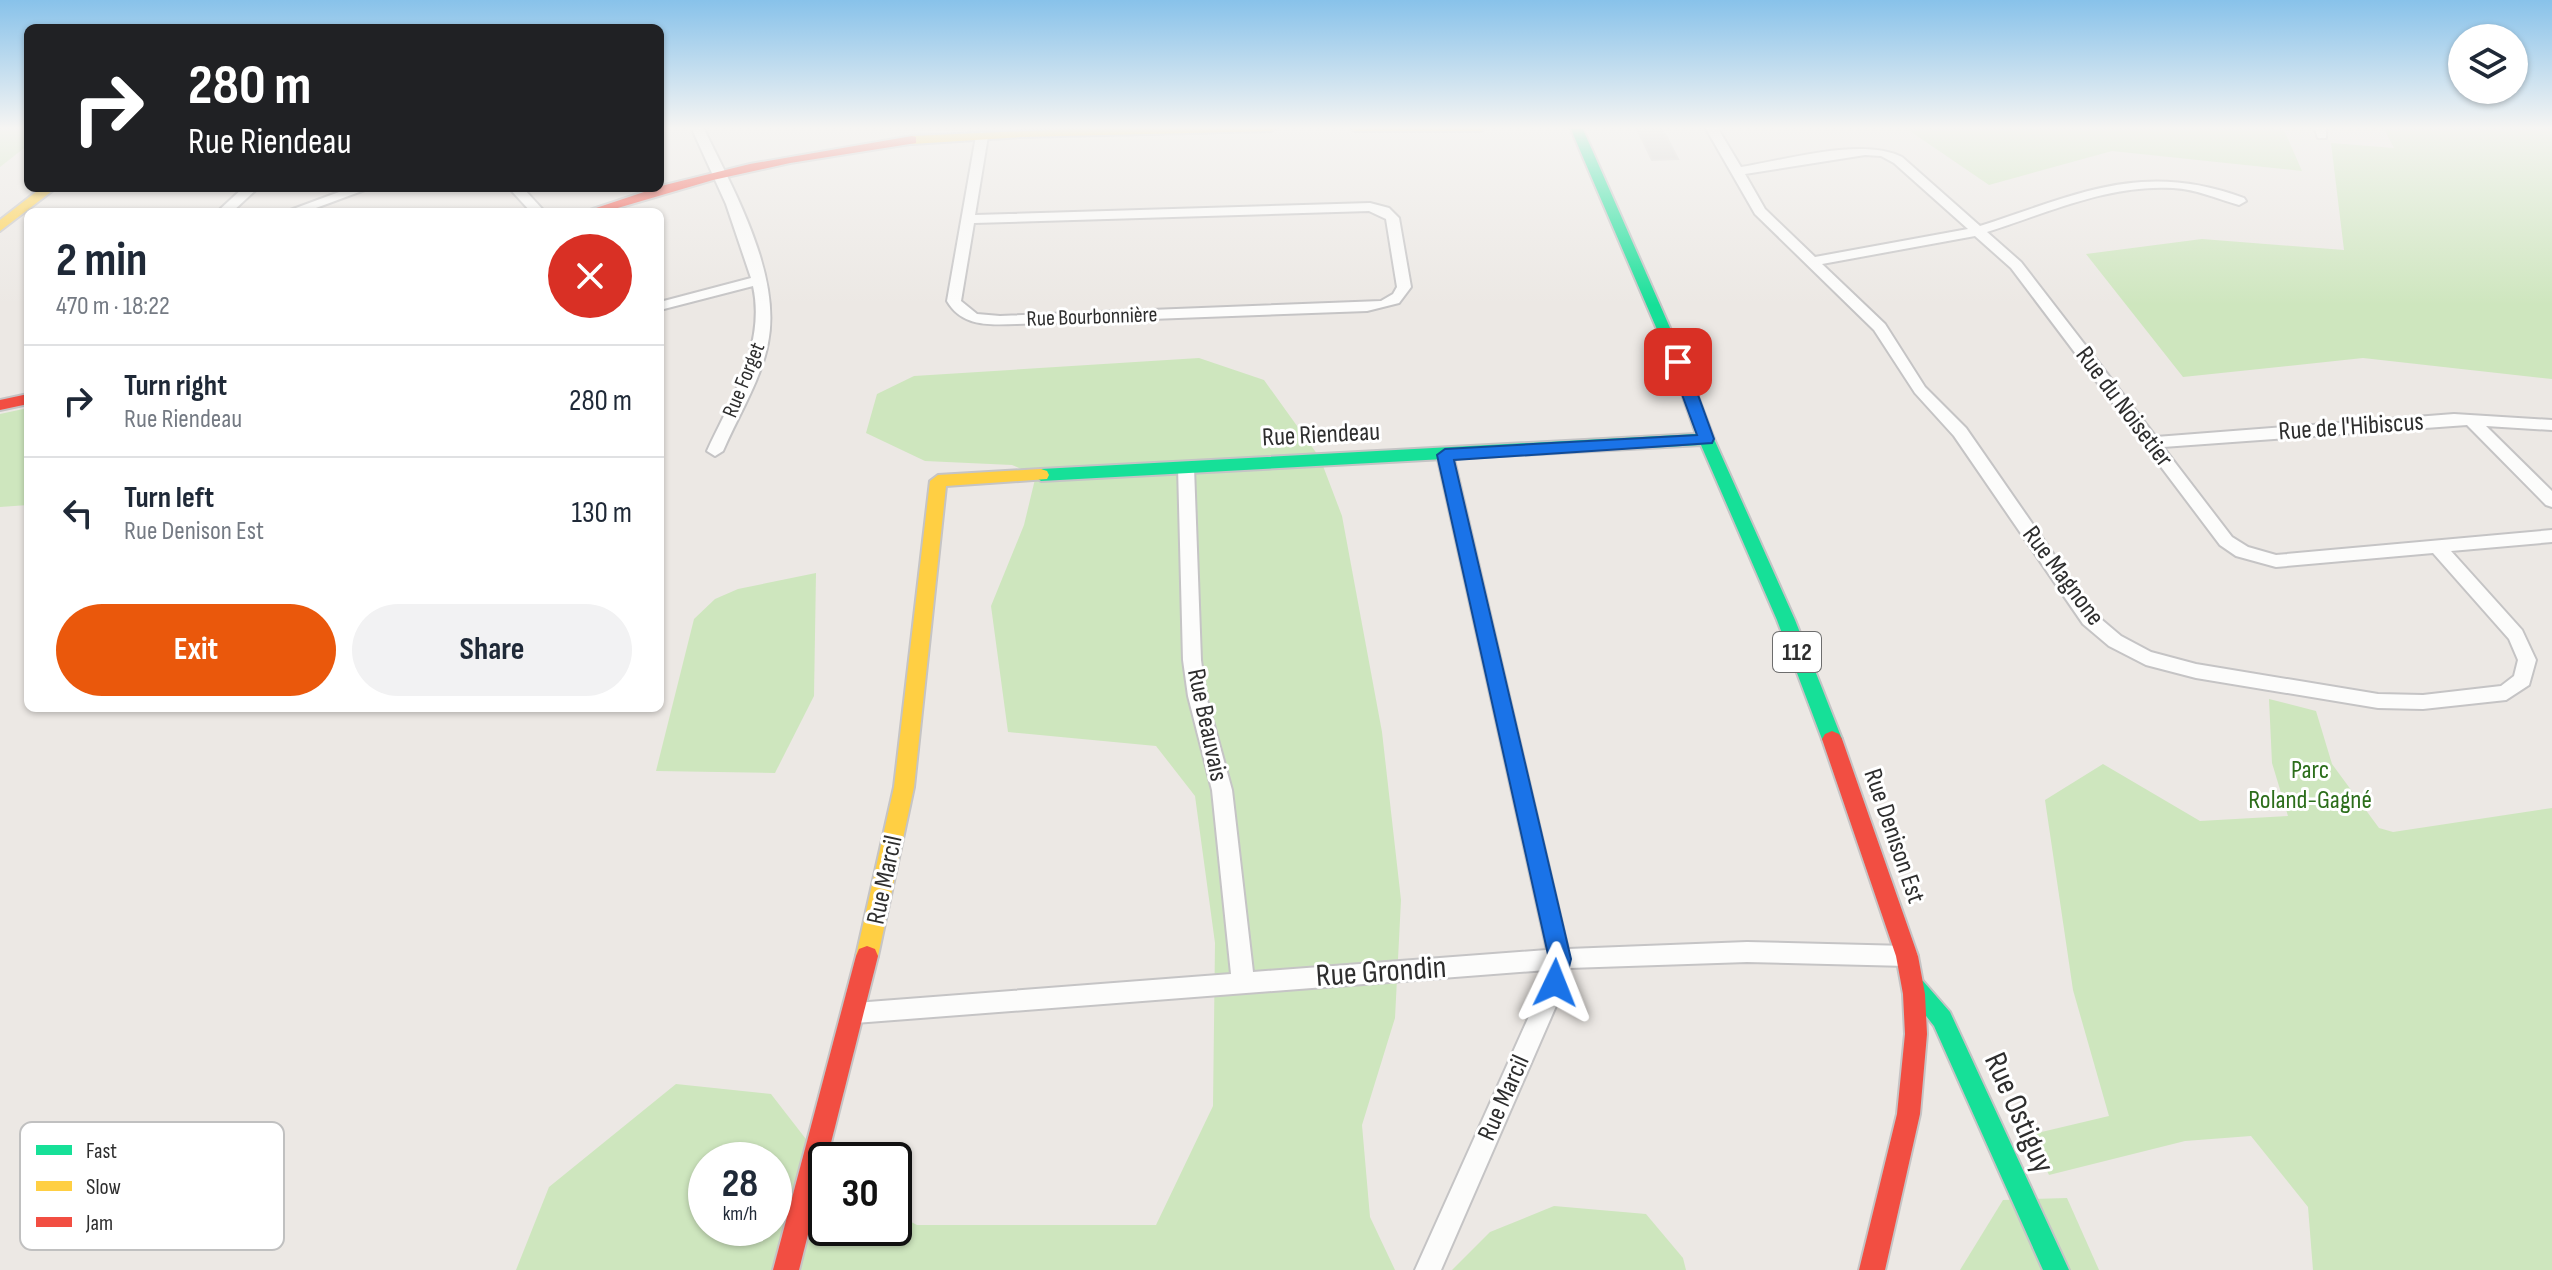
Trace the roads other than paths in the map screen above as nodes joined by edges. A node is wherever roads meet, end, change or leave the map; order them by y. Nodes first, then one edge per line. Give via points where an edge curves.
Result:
1 (723, 186) edge
2 (975, 186) edge
3 (1588, 186) edge
4 (1602, 186) edge
5 (1746, 186) edge
6 (1928, 186) edge
7 (2124, 186) edge
8 (2132, 186) edge
9 (44, 192) edge
10 (246, 192) edge
11 (351, 192) edge
12 (520, 192) edge
13 (660, 192) edge
14 (2239, 201) dead end
15 (228, 208) edge
16 (304, 208) edge
17 (534, 208) edge
18 (605, 208) edge
19 (970, 219) junction
20 (0, 227) edge
21 (1978, 230) junction
22 (1814, 261) junction
23 (758, 280) junction
24 (664, 305) edge
25 (24, 400) edge
26 (0, 405) edge
27 (2470, 419) junction
28 (2552, 425) edge
29 (1706, 439) junction
30 (2150, 443) junction
31 (715, 451) dead end
32 (1445, 455) junction
33 (1186, 467) junction
34 (938, 481) joint
35 (2552, 501) edge
36 (2552, 536) edge
37 (2437, 546) junction
38 (1907, 956) junction
39 (1560, 959) junction
40 (1243, 982) junction
41 (1915, 988) junction
42 (855, 1013) junction
43 (786, 1270) edge
44 (1428, 1270) edge
45 (1872, 1270) edge
46 (2056, 1270) edge

1 - 23 street, Rue Forget
2 - 19 street, Rue Bourbonnière
3 - 29 street, Rue Denison Est / 112 via 1664,362
4 - 29 street, Rue Denison Est
5 - 22 street, Rue Magnone via 1760,211
6 - 21 street, Rue du Noisetier
7 - 21 street
8 - 14 street via 2203,189
9 - 20 street
10 - 15 street
11 - 16 street
12 - 17 street
13 - 18 street
19 - 19 street, Rue Bourbonnière via 954,301 962,313 985,319 1367,307 1390,303 1404,287 1392,218 1370,207
21 - 22 street
21 - 30 street, Rue du Noisetier via 2016,265
22 - 37 street, Rue Magnone via 1880,327 1920,390 1960,432 2089,619 2146,658 2378,701 2506,693 2522,680 2527,660 2516,635
23 - 24 street
23 - 31 street, Rue Forget via 761,345
25 - 26 street
27 - 28 street, Rue de l'Hibiscus
27 - 30 street, Rue de l'Hibiscus
27 - 35 street
29 - 32 street, Rue Riendeau
29 - 38 street, Rue Denison Est / 112 via 1786,620
30 - 37 street, Rue du Noisetier via 2226,541 2260,559
32 - 33 street, Rue Riendeau
32 - 39 street, Rue Marcil
33 - 34 street, Rue Riendeau
33 - 40 street, Rue Beauvais via 1192,660 1222,790
34 - 42 street, Rue Marcil via 904,787
36 - 37 street, Rue du Noisetier
38 - 39 street, Rue Grondin via 1747,952
38 - 41 street, Rue Denison Est / 112
39 - 40 street, Rue Grondin
39 - 44 street, Rue Marcil via 1555,983
40 - 42 street, Rue Grondin
41 - 45 street, Rue Denison Est / 112 via 1912,1082 1893,1193
41 - 46 street, Rue Ostiguy via 1942,1019
42 - 43 street, Rue Marcil

